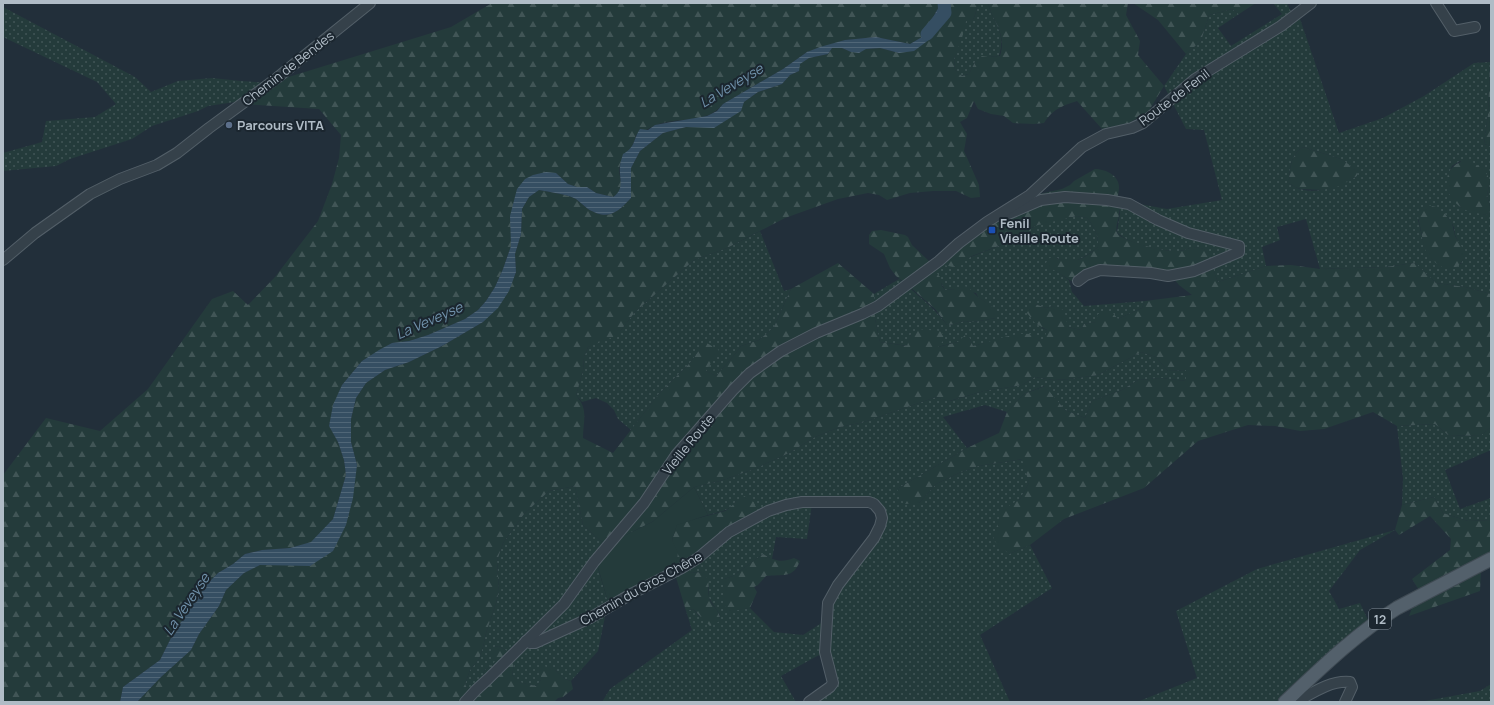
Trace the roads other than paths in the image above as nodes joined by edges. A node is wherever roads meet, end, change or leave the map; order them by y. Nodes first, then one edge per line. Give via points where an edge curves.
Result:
1 (370, 3) edge
2 (1311, 3) edge
3 (1436, 3) edge
4 (1475, 28) dead end
5 (987, 222) junction
6 (959, 243) joint
7 (3, 260) edge
8 (1078, 281) dead end
9 (1491, 559) edge
10 (526, 641) junction
11 (466, 702) edge
12 (809, 702) edge
13 (1285, 702) edge
14 (1296, 702) edge
15 (1345, 702) edge

1 - 7 street, Chemin de Bendes via 277,78 177,153 157,165 90,194 35,233
2 - 5 street, Route de Fenil via 1280,26 1195,79 1143,123 1106,134 1082,147 1030,195
3 - 4 street via 1454,31
5 - 6 street, Route de Fenil
5 - 8 street via 1041,200 1065,197 1107,200 1130,204 1188,233 1239,246 1239,252 1194,271 1168,276 1100,270
6 - 10 street, Vieille Route via 943,258 878,306 781,351 743,379 676,456 648,498 594,562 564,604
9 - 13 main road, 12 via 1385,616 1360,634
10 - 11 street, Vieille Route
10 - 12 street, Chemin du Gros Chêne via 535,643 590,618 698,558 729,532 773,509 794,503 872,502 879,508 882,516 878,532 838,585 828,603 825,652 833,683
14 - 15 street via 1325,686 1344,681 1350,682 1352,686

